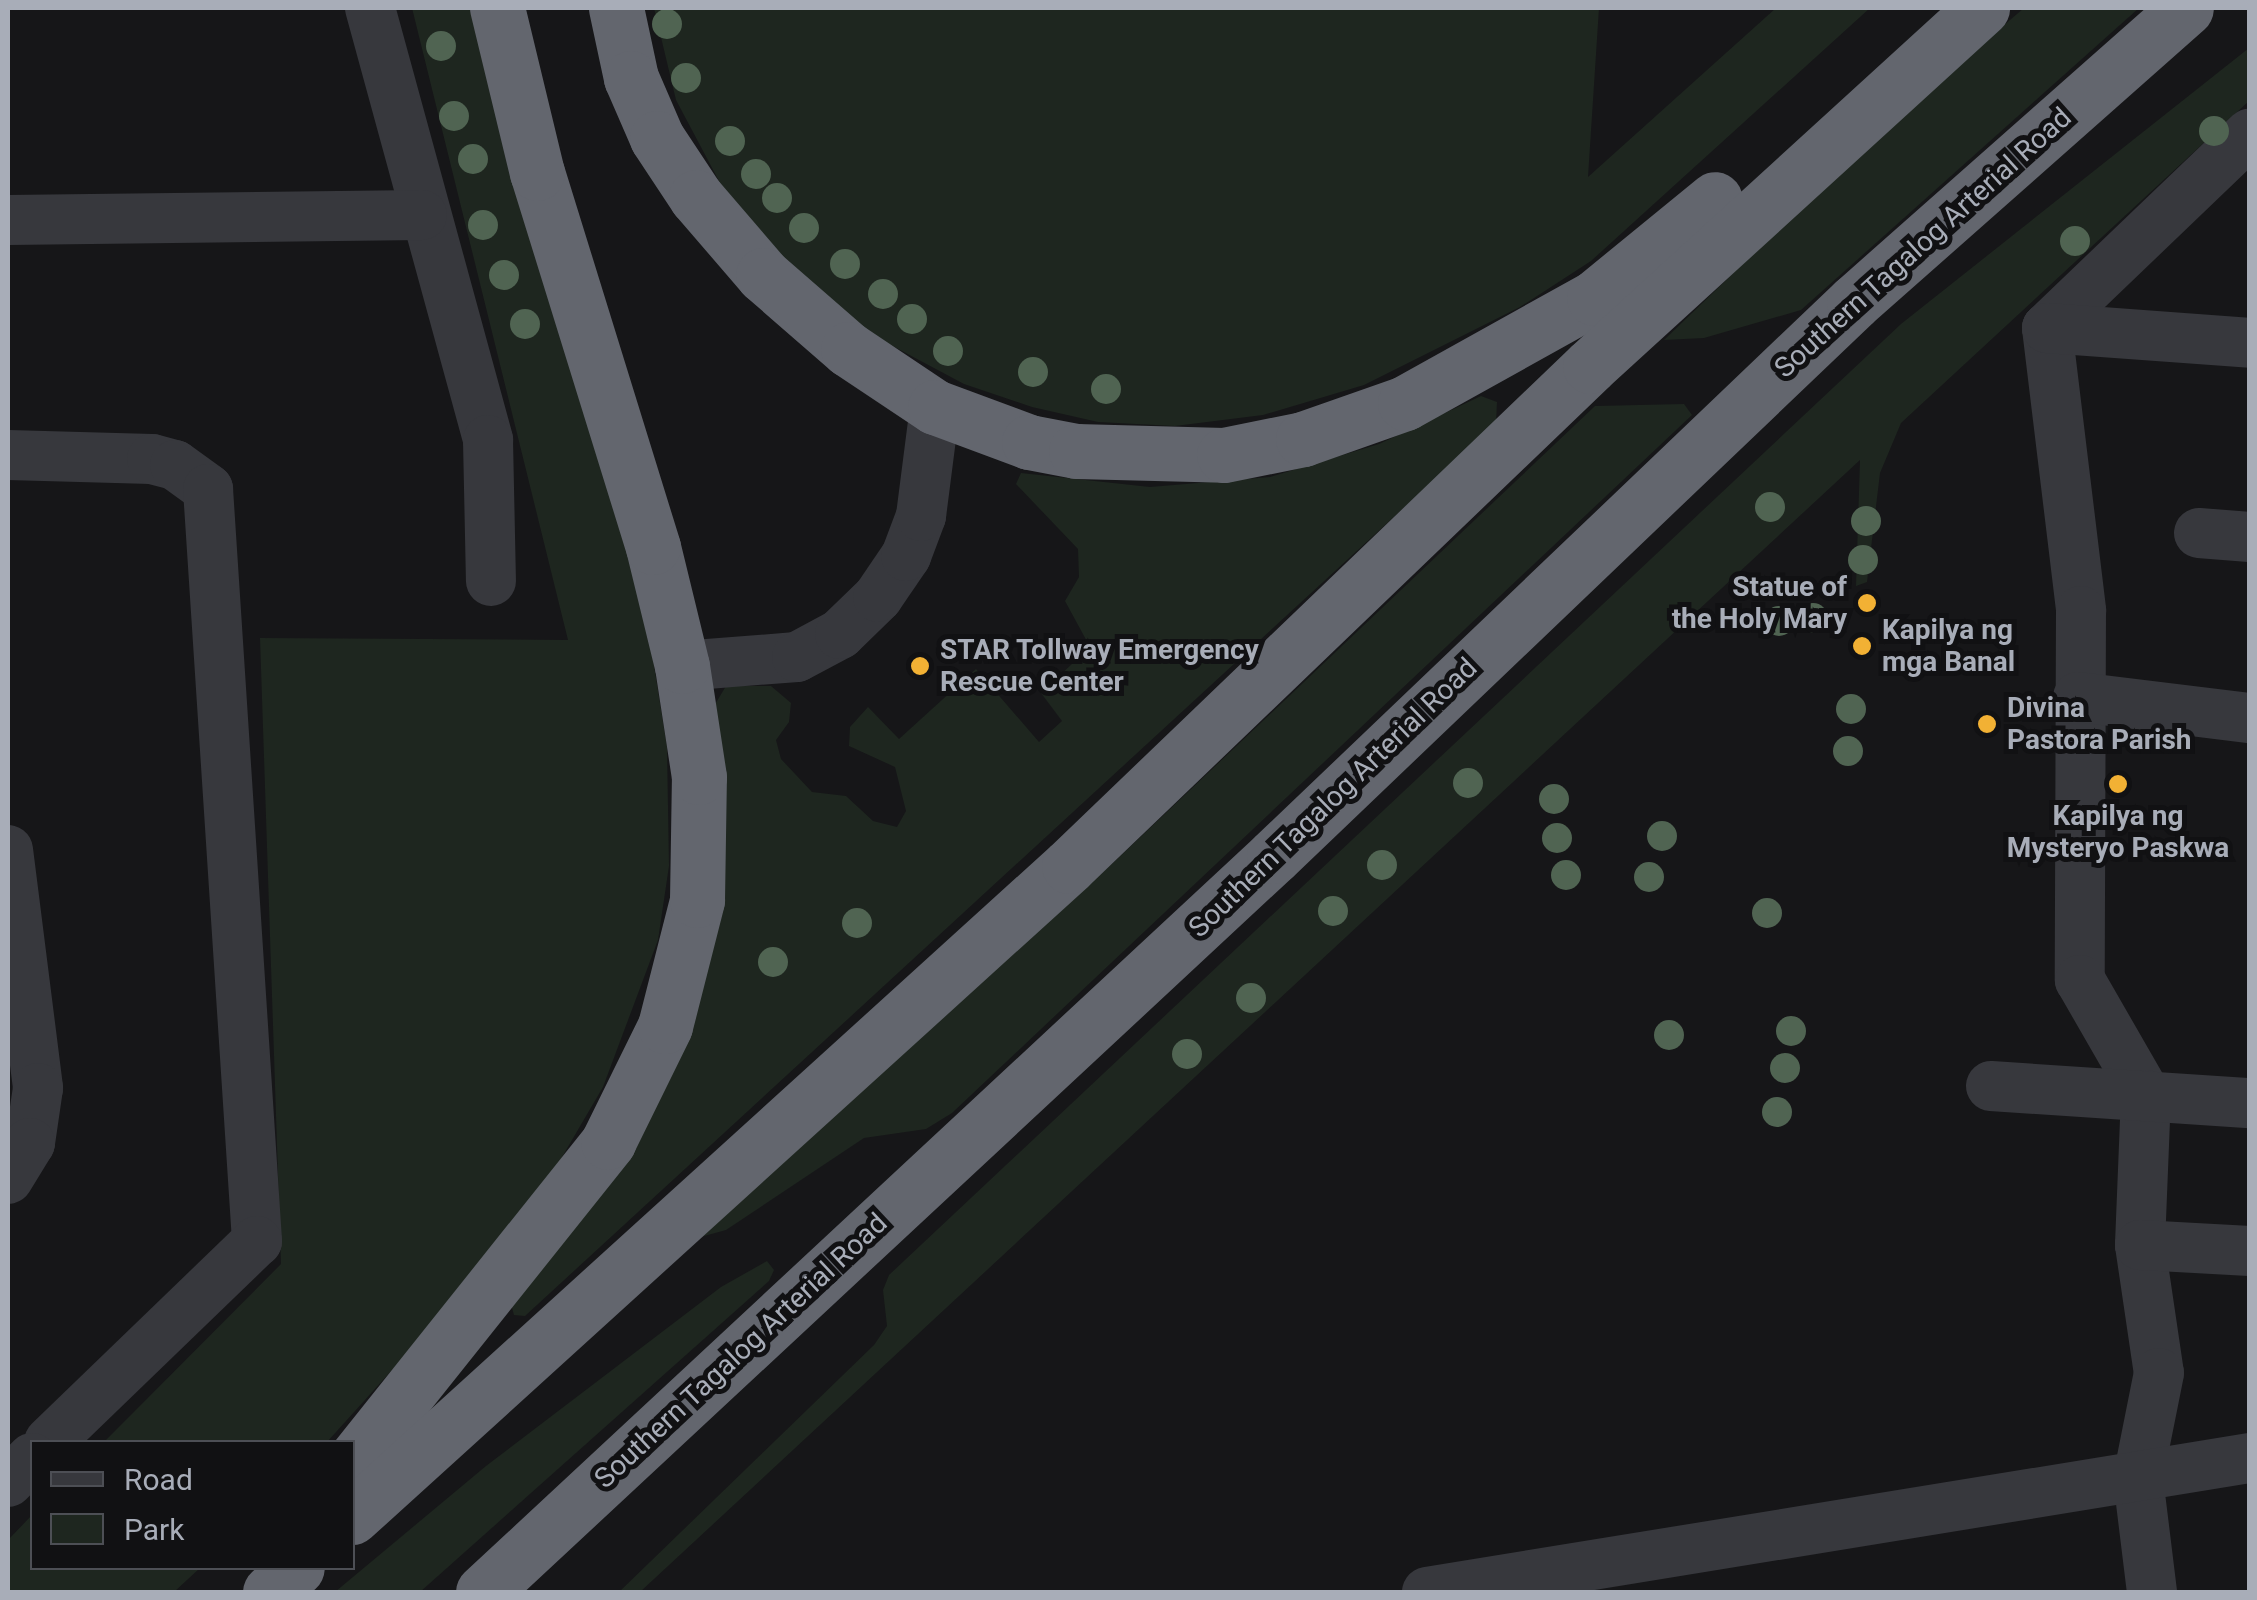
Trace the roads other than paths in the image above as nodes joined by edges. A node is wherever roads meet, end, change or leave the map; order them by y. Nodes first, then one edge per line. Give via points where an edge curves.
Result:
1 (340, 8) edge
2 (370, 8) edge
3 (497, 8) edge
4 (616, 8) edge
5 (1930, 8) edge
6 (1982, 8) edge
7 (2186, 8) edge
8 (2250, 133) edge
9 (422, 215) junction
10 (8, 220) edge
11 (2047, 328) junction
12 (2250, 343) edge
13 (935, 407) junction
14 (8, 454) edge
15 (2199, 533) dead end
16 (2250, 538) edge
17 (491, 581) dead end
18 (682, 666) junction
19 (2078, 697) junction
20 (2250, 718) edge
21 (8, 850) edge
22 (1991, 1086) dead end
23 (2146, 1095) junction
24 (2250, 1103) edge
25 (8, 1179) edge
26 (2140, 1246) junction
27 (2250, 1251) edge
28 (51, 1440) edge
29 (355, 1458) edge
30 (2250, 1458) edge
31 (30, 1460) edge
32 (2138, 1478) junction
33 (8, 1482) edge
34 (355, 1514) edge
35 (253, 1570) edge
36 (295, 1570) edge
37 (485, 1591) edge
38 (232, 1592) edge
39 (270, 1592) edge
40 (1428, 1592) edge
41 (2152, 1592) edge

1 - 2 street
2 - 9 street
3 - 18 highway via 537,173 652,546
4 - 13 highway via 631,78 657,138 726,234 848,349
5 - 13 highway via 1636,268 1532,336 1404,404 1303,439 1182,458 1029,442
6 - 34 highway via 1590,366 1068,866
7 - 37 highway, Southern Tagalog Arterial Road via 1783,369 1248,882
8 - 11 street
9 - 10 street
9 - 17 street via 488,440
11 - 12 street
11 - 19 street via 2078,558
13 - 18 street via 921,516 906,556 878,596 840,634 798,657
14 - 28 street via 152,459 176,465 208,489 257,1241
15 - 16 street
18 - 29 highway via 699,776 701,848 697,900 666,1026 575,1190
19 - 20 street
19 - 23 street via 2080,980
21 - 25 street via 38,1088 30,1143
22 - 23 street
23 - 24 street
23 - 26 street
26 - 27 street
26 - 32 street via 2159,1374
30 - 32 street
31 - 33 street
32 - 40 street
32 - 41 street
35 - 38 highway
36 - 39 highway

